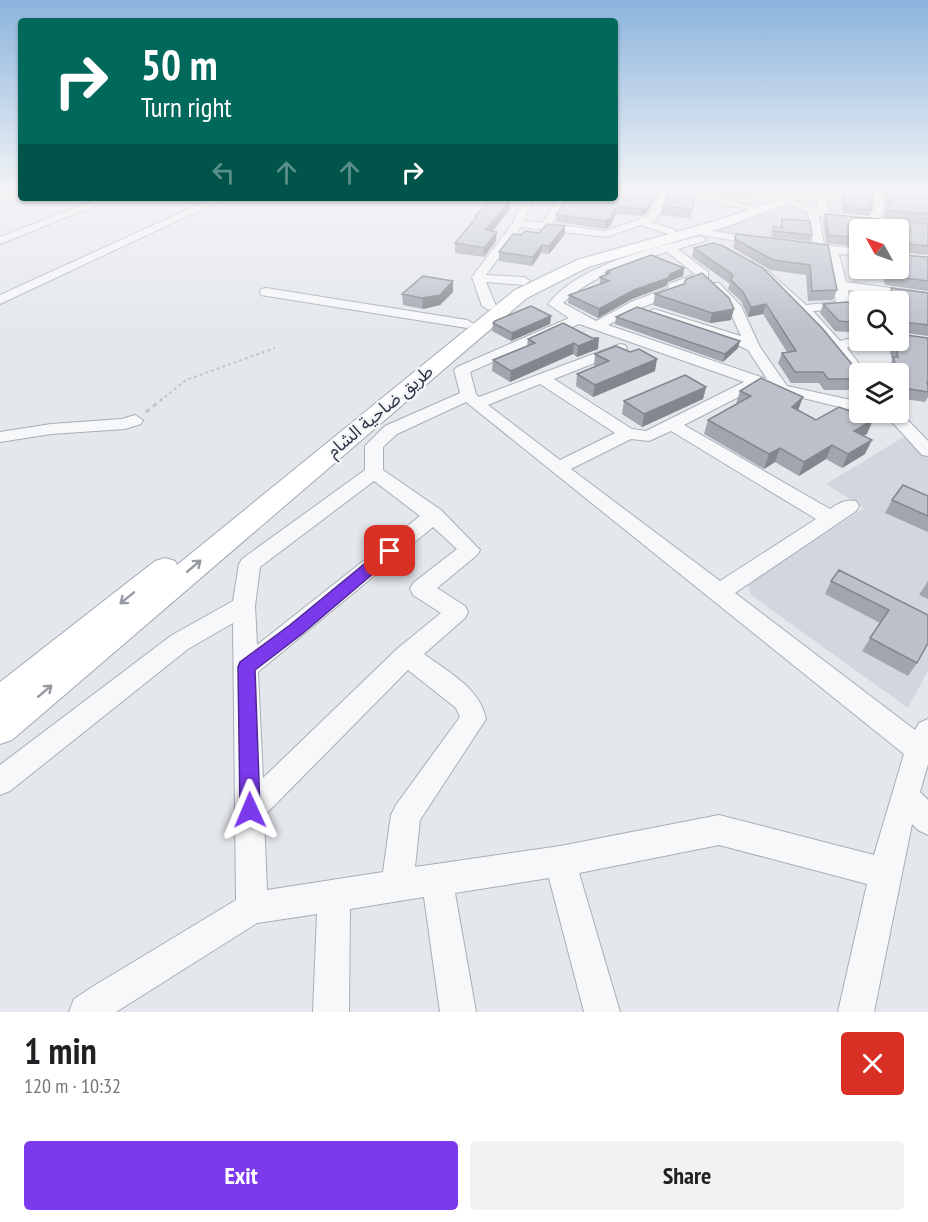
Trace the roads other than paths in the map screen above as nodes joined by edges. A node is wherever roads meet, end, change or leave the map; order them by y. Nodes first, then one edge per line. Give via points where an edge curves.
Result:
1 (134, 238) edge
2 (507, 238) edge
3 (677, 238) edge
4 (679, 238) edge
5 (681, 238) edge
6 (685, 238) edge
7 (688, 238) edge
8 (728, 238) edge
9 (823, 238) edge
10 (718, 248) edge
11 (825, 249) junction
12 (849, 252) edge
13 (751, 264) edge
14 (704, 275) junction
15 (478, 277) junction
16 (524, 281) junction
17 (841, 285) junction
18 (266, 292) dead end
19 (928, 297) edge
20 (0, 300) edge
21 (489, 306) junction
22 (635, 306) junction
23 (803, 309) junction
24 (587, 323) junction
25 (468, 324) junction
26 (637, 341) junction
27 (849, 343) edge
28 (838, 346) junction
29 (753, 347) junction
30 (851, 363) edge
31 (541, 378) junction
32 (757, 381) junction
33 (781, 389) junction
34 (472, 399) junction
35 (849, 404) edge
36 (135, 420) road end
37 (899, 423) edge
38 (673, 424) junction
39 (628, 434) junction
40 (0, 437) edge
41 (928, 451) edge
42 (558, 468) junction
43 (374, 472) junction
44 (849, 506) dead end
45 (434, 515) junction
46 (831, 518) junction
47 (719, 593) junction
48 (244, 606) junction
49 (407, 656) junction
50 (246, 667) junction
51 (0, 701) edge
52 (0, 729) edge
53 (924, 740) edge
54 (0, 782) edge
55 (904, 797) junction
56 (250, 810) junction
57 (928, 819) edge
58 (561, 861) junction
59 (884, 873) junction
60 (437, 880) junction
61 (397, 886) junction
62 (334, 896) junction
63 (252, 908) junction
64 (98, 1008) edge
65 (331, 1012) edge
66 (458, 1012) edge
67 (602, 1012) edge
68 (856, 1012) edge

1 - 20 street
2 - 15 street
3 - 16 main road, طريق ضاحية الشام via 580,255
52 -> 4 main road, طريق ضاحية الشام via 521,294 583,262
5 - 24 street via 578,284 555,304
6 - 14 street
7 - 10 street
8 - 11 street
9 - 11 street
11 - 12 street
11 - 17 street
13 - 23 street
14 - 22 street
14 - 29 street via 734,306
15 - 16 street
15 - 21 street
16 - 21 main road, طريق ضاحية الشام
17 - 19 street
17 - 23 street via 843,306
18 - 25 street
21 - 25 main road, طريق ضاحية الشام
22 - 24 street
22 - 29 street
23 - 28 street
24 - 26 street
24 - 34 street via 462,370
25 -> 51 main road, طريق ضاحية الشام
26 - 31 street
26 - 32 street
27 - 28 street
28 - 30 street
29 - 33 street
31 - 34 street
31 - 39 street
32 - 33 street
32 - 38 street
33 - 35 street
34 - 42 street
34 - 43 street via 391,430 374,446
36 - 40 street
37 - 41 street
38 - 39 street via 649,436
38 - 46 street
39 - 42 street
42 - 47 street
43 - 45 street
43 - 48 street via 250,564
44 - 46 street
45 - 49 street via 470,550 421,589 457,612
45 - 50 street
46 - 47 street
47 - 53 street
48 - 50 street
48 - 54 street via 180,642
49 - 56 street
49 - 61 street via 465,700 473,718 406,815
50 - 56 street
53 - 55 street
55 - 57 street
55 - 59 street
56 - 63 street
58 - 59 street via 719,830
58 - 60 street
58 - 67 street
59 - 68 street
60 - 61 street
60 - 66 street
61 - 62 street
62 - 63 street
62 - 65 street
63 - 64 street

